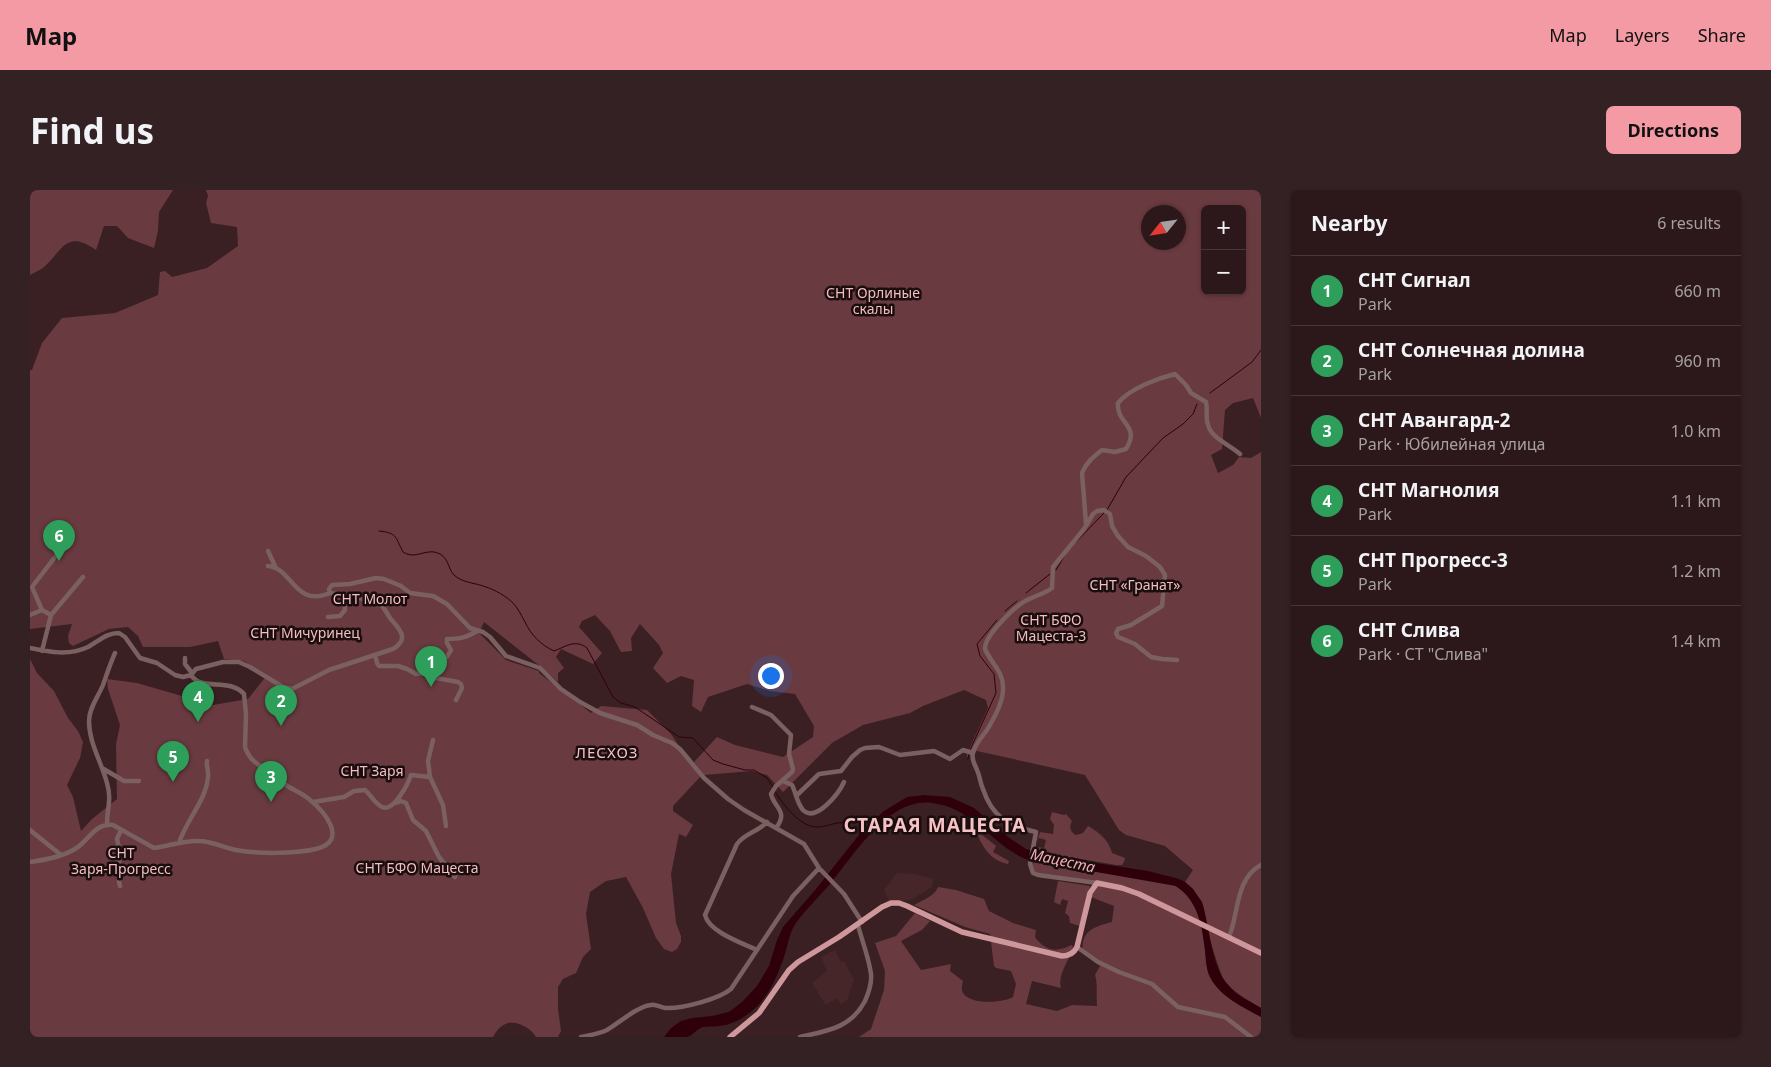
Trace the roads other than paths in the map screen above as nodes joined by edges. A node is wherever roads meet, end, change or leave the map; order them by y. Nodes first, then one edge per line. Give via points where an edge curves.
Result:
1 (1240, 454) dead end
2 (1086, 524) junction
3 (64, 544) dead end
4 (268, 551) dead end
5 (268, 566) dead end
6 (275, 566) junction
7 (83, 577) dead end
8 (330, 593) junction
9 (340, 596) junction
10 (42, 610) junction
11 (30, 615) edge
12 (51, 615) junction
13 (328, 617) dead end
14 (477, 631) junction
15 (30, 648) edge
16 (42, 651) junction
17 (115, 653) dead end
18 (375, 655) junction
19 (447, 657) dead end
20 (185, 658) dead end
21 (1177, 660) dead end
22 (191, 674) junction
23 (456, 700) dead end
24 (752, 707) dead end
25 (433, 740) dead end
26 (973, 753) junction
27 (207, 761) dead end
28 (102, 768) junction
29 (430, 777) junction
30 (139, 781) dead end
31 (783, 781) junction
32 (844, 782) dead end
33 (796, 796) junction
34 (313, 802) junction
35 (395, 803) junction
36 (767, 822) junction
37 (107, 824) junction
38 (446, 826) dead end
39 (776, 828) junction
40 (30, 830) edge
41 (121, 830) junction
42 (179, 842) junction
43 (61, 855) junction
44 (30, 862) edge
45 (1261, 865) edge
46 (819, 868) junction
47 (455, 877) dead end
48 (1097, 883) junction
49 (120, 886) dead end
50 (860, 923) junction
51 (1229, 937) junction
52 (1078, 947) junction
53 (758, 950) junction
54 (1261, 953) edge
55 (581, 1037) edge
56 (730, 1037) edge
57 (800, 1037) edge
58 (1252, 1037) edge

1 - 2 street via 1212,433 1206,416 1206,402 1191,393 1175,374 1152,382 1131,392 1118,403 1132,434 1126,450 1102,450 1083,469
2 - 21 street via 1096,512 1104,510 1110,514 1112,526 1128,547 1161,569 1165,575 1162,606 1116,633 1151,657
2 - 26 street via 1053,567 1052,588 1025,601 986,640 985,649 1002,678 1002,696
3 - 10 street via 32,587
4 - 6 street
5 - 6 street
6 - 8 street via 306,594 317,597
7 - 12 street
8 - 9 street
8 - 14 street via 332,585 384,579 410,593 433,596
9 - 13 street via 345,610 340,616
9 - 18 street via 380,603 400,629 401,640 396,647
10 - 11 street
10 - 12 street
12 - 16 street
14 - 19 street via 459,639 447,639 451,650
14 - 36 street via 490,637 510,659 540,668 580,702 672,743 717,790
15 - 16 street
16 - 22 street via 61,653 78,650 105,636 119,633 140,658 157,663 175,675
17 - 28 street via 89,719 91,739
18 - 22 street via 329,670 288,689 239,662 223,662 196,669
18 - 23 street via 379,666 398,666 416,674 427,673 458,682 462,688
20 - 22 street
22 - 34 street via 202,682 228,684 244,694 246,751 254,762
24 - 31 street via 771,716 791,736 789,754 793,769
25 - 29 street via 428,762
26 - 33 street via 963,750 950,759 934,752 900,755 879,747 866,748 852,756 841,771 817,775
26 - 48 street via 983,791 996,813 1012,826 1036,832 1030,863 1033,873
27 - 42 street via 207,784
28 - 30 street via 124,782
28 - 37 street via 110,800
29 - 35 street via 411,775
29 - 38 street via 443,805
31 - 33 street via 792,785
31 - 39 street via 770,796 781,814
32 - 33 street via 841,790 815,814 803,810
34 - 35 street via 344,797 361,790 368,792 384,808
34 - 42 street via 332,830 331,842 321,847 298,852 260,852 200,841
35 - 47 street via 406,803 413,820 426,831 439,857
36 - 39 street
36 - 53 street via 737,844 705,915 709,924 719,932
37 - 41 street
37 - 43 street via 97,828 80,847
39 - 46 street via 804,844
40 - 43 street
41 - 42 street via 154,848
41 - 49 street via 117,839
43 - 44 street
45 - 51 street via 1243,884
46 - 50 street via 839,887
46 - 53 street via 792,896
48 - 51 main road via 1140,894
48 - 52 main road via 1090,893
50 - 52 main road via 882,907 899,903 958,930 990,939 1062,956 1072,954
50 - 56 main road via 794,965 759,1013
50 - 57 street via 871,977 861,1008 840,1027
51 - 54 main road
52 - 58 street via 1104,965 1152,984 1178,1007 1225,1017
53 - 55 street via 726,993 680,1007 665,1008 652,1004 600,1033

